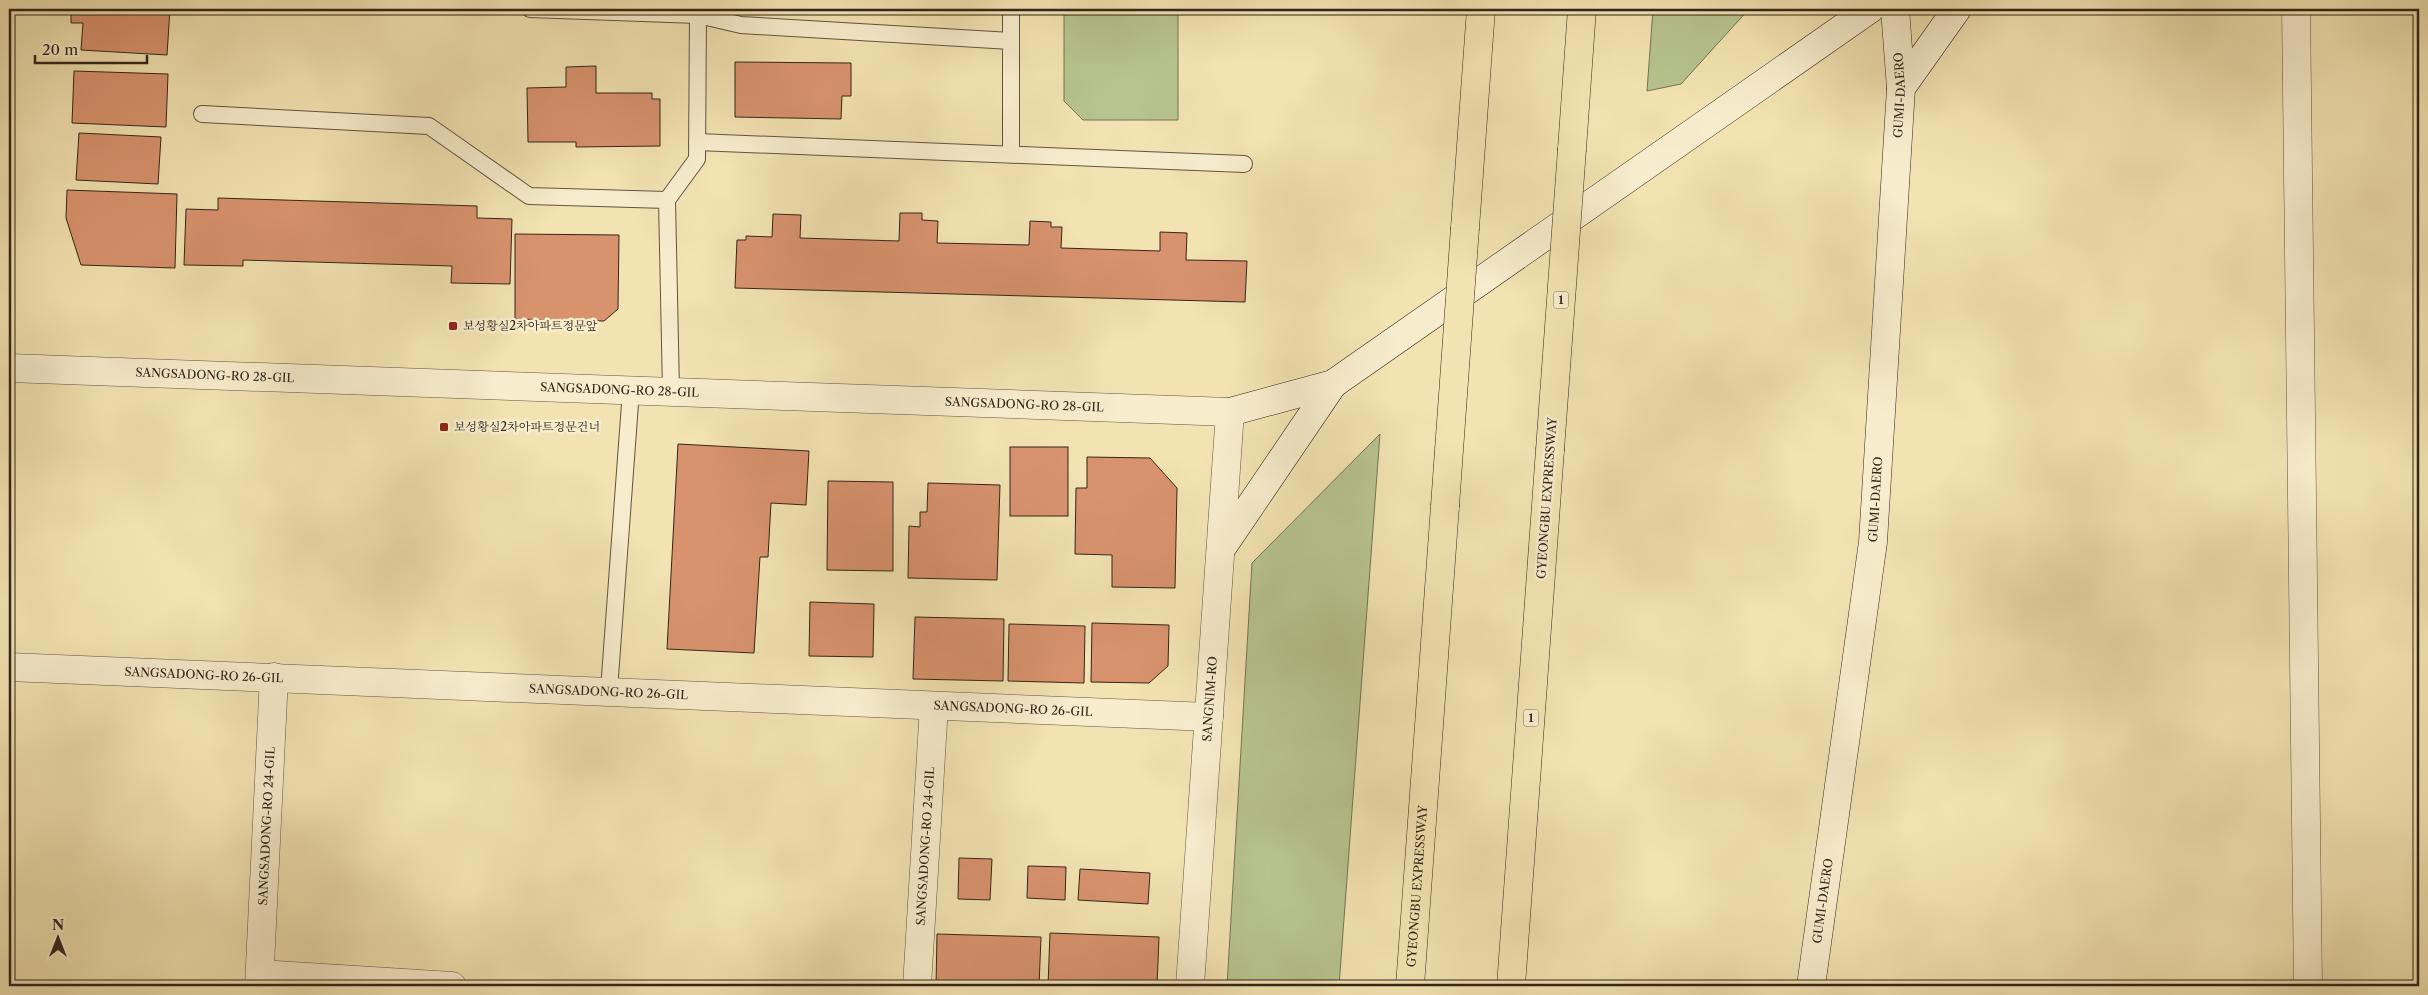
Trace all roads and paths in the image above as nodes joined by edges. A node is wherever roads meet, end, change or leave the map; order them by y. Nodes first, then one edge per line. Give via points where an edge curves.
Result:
1 (530, 9) edge
2 (1011, 9) edge
3 (1481, 9) edge
4 (1582, 9) edge
5 (1870, 9) edge
6 (1895, 9) edge
7 (1957, 9) edge
8 (2296, 9) edge
9 (698, 15) junction
10 (1011, 41) junction
11 (1901, 88) junction
12 (202, 114) dead end
13 (697, 142) junction
14 (1011, 154) junction
15 (1244, 164) dead end
16 (667, 200) junction
17 (9, 368) edge
18 (1334, 384) junction
19 (631, 390) junction
20 (671, 391) junction
21 (1230, 412) junction
22 (1221, 549) junction
23 (9, 667) edge
24 (274, 677) junction
25 (608, 690) junction
26 (934, 706) junction
27 (1209, 717) junction
28 (260, 980) edge
29 (452, 986) edge
30 (917, 986) edge
31 (1190, 986) edge
32 (1410, 986) edge
33 (1512, 986) edge
34 (1811, 986) edge
35 (2308, 986) edge

1 - 9 lane
2 - 10 lane
3 - 32 highway, GYEONGBU EXPRESSWAY, bridge
4 - 33 highway, GYEONGBU EXPRESSWAY / 1, bridge
5 - 18 street
6 - 11 street, GUMI-DAERO
7 - 11 street
8 - 35 street
9 - 10 lane via 741,25
9 - 13 lane
10 - 14 lane
11 - 34 street, GUMI-DAERO via 1873,542
12 - 16 lane via 429,126 529,196
13 - 14 lane
13 - 16 lane via 697,159
14 - 15 lane
16 - 20 lane
17 - 19 street, SANGSADONG-RO 28-GIL
18 - 21 street, SANGSADONG-RO 28-GIL
18 - 22 street
19 - 20 street, SANGSADONG-RO 28-GIL
19 - 25 lane
20 - 21 street, SANGSADONG-RO 28-GIL
21 - 22 street, SANGNIM-RO
22 - 27 street, SANGNIM-RO
23 - 24 street, SANGSADONG-RO 26-GIL
24 - 25 street, SANGSADONG-RO 26-GIL
24 - 28 street, SANGSADONG-RO 24-GIL
25 - 26 street, SANGSADONG-RO 26-GIL
26 - 27 street, SANGSADONG-RO 26-GIL
26 - 30 street, SANGSADONG-RO 24-GIL
27 - 31 street, SANGNIM-RO
28 - 29 street, SANGSADONG-RO 24-GIL

